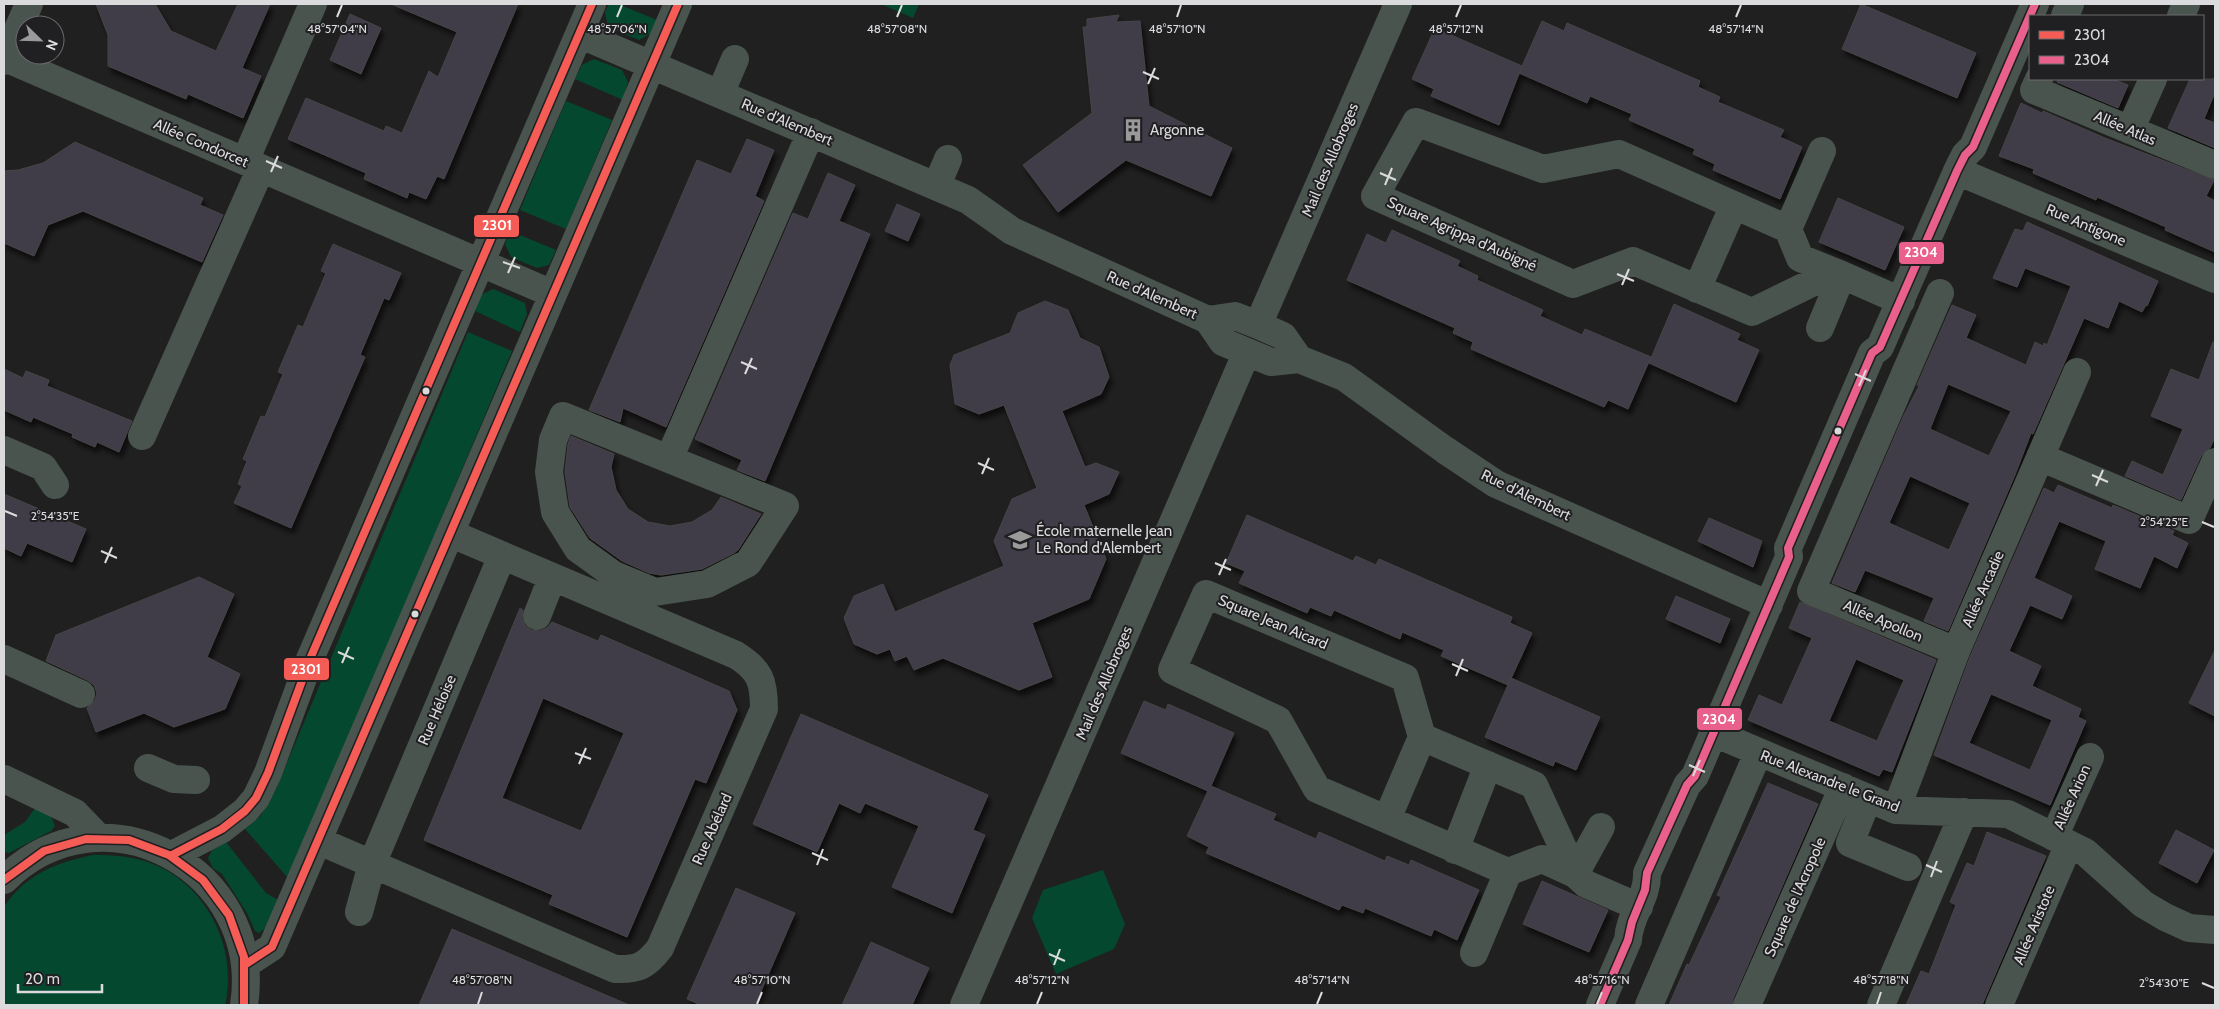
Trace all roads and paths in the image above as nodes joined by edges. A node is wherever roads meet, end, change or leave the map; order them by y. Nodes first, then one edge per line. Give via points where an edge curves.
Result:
1 (29, 4) edge
2 (313, 4) edge
3 (592, 4) edge
4 (678, 4) edge
5 (1398, 4) edge
6 (2029, 18) edge
7 (579, 34) junction
8 (735, 59) dead end
9 (5, 60) edge
10 (652, 65) junction
11 (2153, 80) edge
12 (2036, 84) edge
13 (720, 94) junction
14 (2130, 130) junction
15 (811, 132) junction
16 (1822, 152) dead end
17 (948, 159) dead end
18 (253, 165) junction
19 (2215, 166) edge
20 (1957, 171) junction
21 (937, 185) junction
22 (1734, 205) junction
23 (1788, 229) junction
24 (481, 262) junction
25 (1838, 274) junction
26 (2215, 280) edge
27 (1697, 289) junction
28 (1940, 293) dead end
29 (553, 294) junction
30 (1901, 301) junction
31 (1262, 316) dead end
32 (1820, 328) dead end
33 (1242, 361) dead end
34 (2077, 372) dead end
35 (142, 436) dead end
36 (4, 450) edge
37 (2040, 457) junction
38 (669, 459) junction
39 (2215, 462) edge
40 (55, 485) dead end
41 (452, 534) junction
42 (502, 556) junction
43 (552, 578) junction
44 (1769, 605) junction
45 (537, 616) dead end
46 (1956, 651) junction
47 (4, 659) edge
48 (81, 694) dead end
49 (1714, 733) junction
50 (1422, 737) junction
51 (1758, 753) junction
52 (2090, 758) dead end
53 (1488, 765) junction
54 (148, 768) dead end
55 (4, 779) edge
56 (196, 780) dead end
57 (1843, 787) junction
58 (1868, 798) junction
59 (1896, 810) junction
60 (1964, 812) junction
61 (1387, 819) junction
62 (1601, 828) dead end
63 (99, 838) junction
64 (318, 841) junction
65 (2061, 841) junction
66 (1455, 850) junction
67 (172, 855) junction
68 (372, 864) junction
69 (1908, 867) dead end
70 (1508, 872) junction
71 (1575, 874) junction
72 (4, 880) edge
73 (1639, 907) junction
74 (358, 912) dead end
75 (2215, 930) edge
76 (1474, 953) dead end
77 (246, 964) junction
78 (244, 1005) edge
79 (964, 1005) edge
80 (1600, 1005) edge
81 (1649, 1005) edge
82 (1748, 1005) edge
83 (1881, 1005) edge
84 (1999, 1005) edge

1 - 9 street
2 - 18 street
3 - 7 street
4 - 10 street
5 - 31 street, Mail des Allobroges
6 - 20 street via 1973,148 1965,155
7 - 10 street, Rue d'Alembert
7 - 24 street
8 - 13 street
9 - 18 street, Allée Condorcet
10 - 13 street, Rue d'Alembert
10 - 29 street
11 - 14 street
12 - 14 street, Allée Atlas
13 - 15 street, Rue d'Alembert
14 - 19 street, Allée Atlas
15 - 21 street, Rue d'Alembert
15 - 38 street
16 - 23 street
17 - 21 street
18 - 24 street, Allée Condorcet
18 - 35 street
20 - 26 street, Rue Antigone
20 - 30 street
21 - 44 street, Rue d'Alembert via 968,200 1012,232 1208,320 1223,342 1271,362 1299,359 1344,377 1496,484
22 - 23 street, Square Agrippa d'Aubigné
22 - 27 street
22 - 27 street, Square Agrippa d'Aubigné via 1619,154 1543,169 1416,122 1375,196 1573,284 1635,256
23 - 25 street via 1800,258
24 - 29 street, Allée Condorcet
24 - 67 street via 310,659 256,798 222,829
25 - 27 street, Square Agrippa d'Aubigné via 1752,312
25 - 30 street
25 - 32 street
28 - 46 street, Allée Apollon via 1811,591
29 - 41 street
30 - 44 street via 1880,347 1872,353 1788,548 1789,557
33 - 79 street, Mail des Allobroges
34 - 37 street, Allée Arcadie
36 - 40 street via 43,466
37 - 39 street via 2189,520
37 - 46 street, Allée Arcadie
38 - 38 street via 785,506 748,563 707,584 655,592 614,575 578,549 555,512 549,472 553,440 563,416
41 - 42 street, Rue Abélard
41 - 64 street
42 - 43 street, Rue Abélard
42 - 68 street, Rue Héloise
43 - 45 street
43 - 68 street, Rue Abélard via 736,655 758,673 764,690 764,709 660,948 643,966 631,970 615,969
44 - 49 street
46 - 59 street, Allée Arcadie
47 - 48 street
49 - 51 street, Rue Alexandre le Grand
49 - 73 street via 1695,776 1686,785 1647,873 1648,886
50 - 53 street
50 - 61 street
50 - 61 street, Square Jean Aicard via 1404,678 1206,594 1172,670 1278,720 1318,789
51 - 57 street, Rue Alexandre le Grand
51 - 81 street
52 - 65 street, Allée Arion
53 - 66 street
53 - 71 street via 1534,785
54 - 56 street via 174,779
55 - 63 street via 75,813
57 - 58 street, Rue Alexandre le Grand
57 - 82 street, Square de l'Acropole
58 - 59 street, Rue Alexandre le Grand
58 - 69 street via 1850,842
59 - 60 street, Rue Alexandre le Grand
60 - 65 street, Rue Alexandre le Grand via 2008,814
60 - 83 street
61 - 66 street, Square Jean Aicard
62 - 71 street
63 - 67 street via 140,842
63 - 72 street via 69,842 40,852
64 - 68 street, Rue Abélard
64 - 77 street via 272,947
65 - 75 street, Rue Alexandre le Grand via 2085,852 2142,904 2190,928
65 - 84 street, Allée Aristote
66 - 70 street, Square Jean Aicard
67 - 77 street via 211,886 234,922
68 - 74 street, Rue Héloise
70 - 71 street via 1542,859
70 - 76 street
71 - 73 street via 1586,884
73 - 80 street
77 - 78 street

